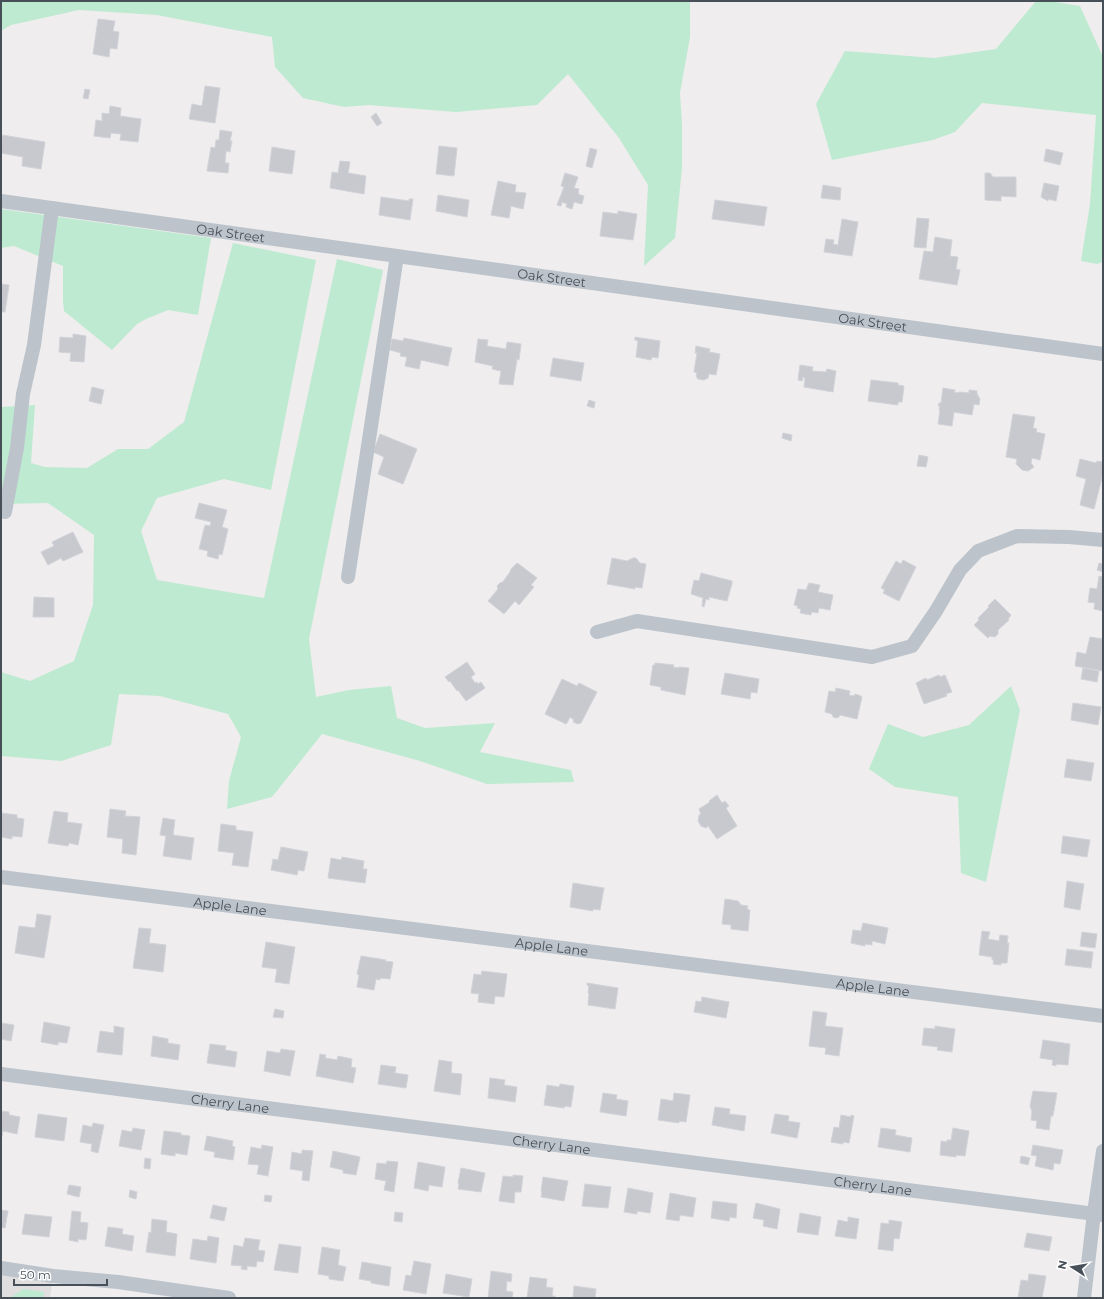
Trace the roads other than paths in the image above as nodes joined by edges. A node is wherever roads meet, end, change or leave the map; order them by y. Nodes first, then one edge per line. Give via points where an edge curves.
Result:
1 (1, 201) edge
2 (52, 208) junction
3 (397, 256) junction
4 (1103, 354) edge
5 (5, 512) dead end
6 (1103, 540) edge
7 (348, 577) dead end
8 (597, 632) dead end
9 (1, 877) edge
10 (1103, 1016) edge
11 (1, 1074) edge
12 (1103, 1151) edge
13 (1098, 1214) edge
14 (1, 1268) edge
15 (153, 1293) edge
16 (229, 1298) edge
17 (1084, 1298) edge

1 - 2 street, Oak Street
2 - 3 street, Oak Street
2 - 5 street via 34,345 22,394 17,448
3 - 4 street, Oak Street
3 - 7 street
6 - 8 street via 1017,536 978,551 960,570 912,646 872,657 636,621
9 - 10 street, Apple Lane
11 - 13 street, Cherry Lane
12 - 13 street
13 - 17 street
14 - 15 street via 118,1282
15 - 16 street

